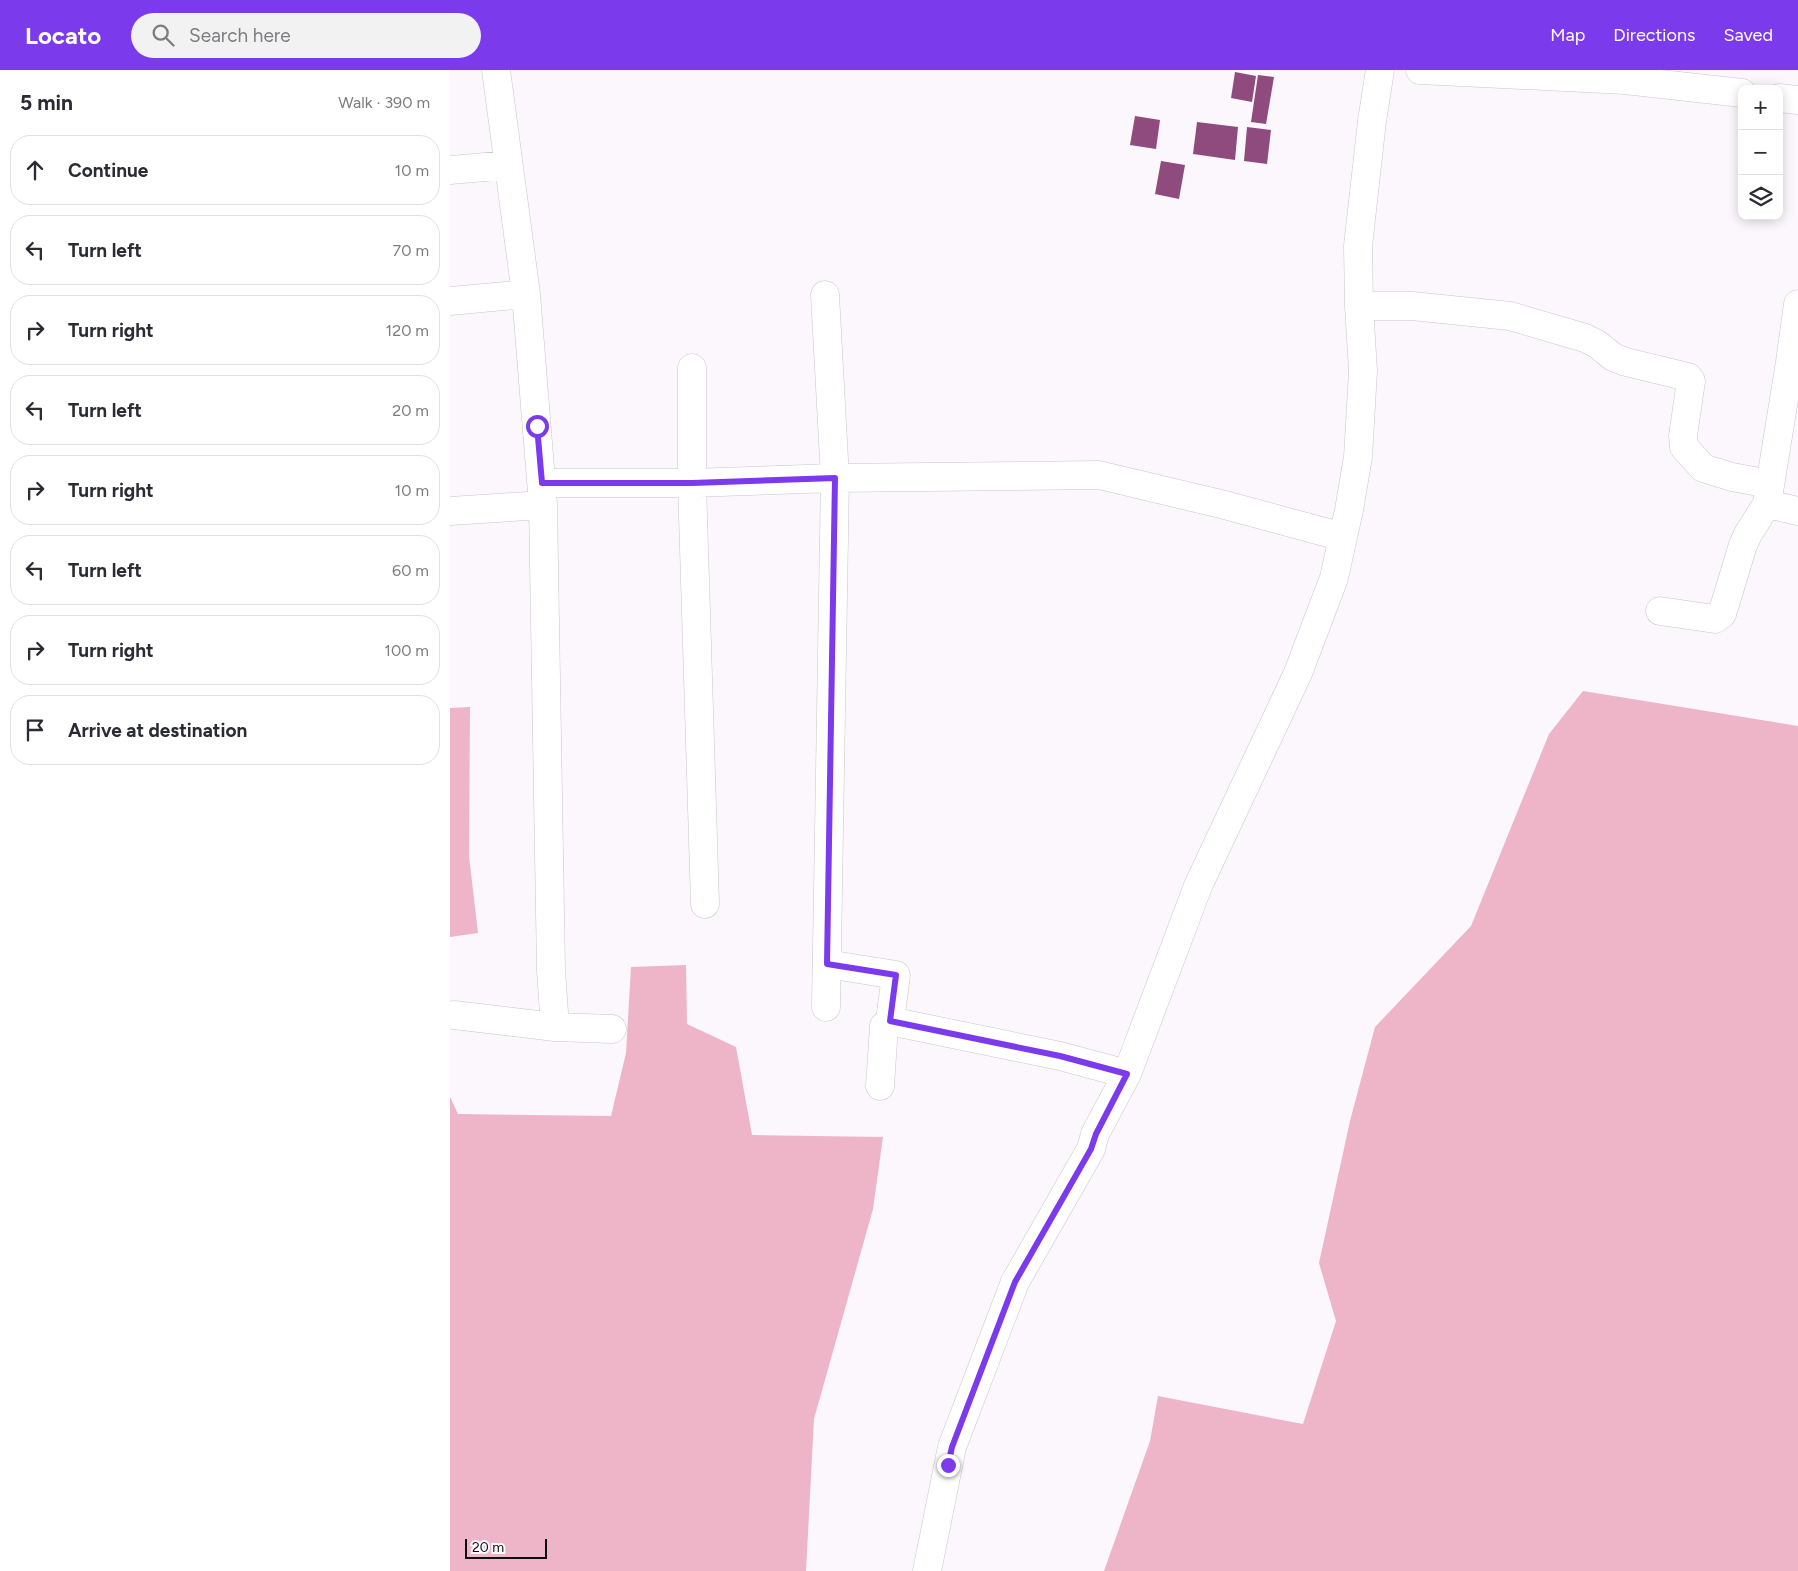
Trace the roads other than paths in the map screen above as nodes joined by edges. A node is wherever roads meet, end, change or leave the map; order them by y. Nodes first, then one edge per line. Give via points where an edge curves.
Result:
1 (496, 70) edge
2 (1380, 70) edge
3 (1420, 70) edge
4 (1738, 93) edge
5 (1783, 98) edge
6 (1798, 100) edge
7 (508, 165) junction
8 (450, 170) edge
9 (526, 294) junction
10 (825, 295) dead end
11 (450, 301) edge
12 (1798, 304) edge
13 (1359, 306) junction
14 (692, 368) dead end
15 (835, 478) junction
16 (692, 483) junction
17 (542, 494) junction
18 (1769, 494) junction
19 (450, 511) edge
20 (1798, 511) edge
21 (1343, 537) junction
22 (1660, 611) dead end
23 (705, 904) dead end
24 (827, 964) junction
25 (826, 1007) dead end
26 (454, 1015) dead end
27 (890, 1021) junction
28 (555, 1027) junction
29 (612, 1029) dead end
30 (1127, 1074) junction
31 (880, 1086) dead end
32 (927, 1571) edge

1 - 7 street
2 - 13 street via 1358,246
3 - 4 street via 1635,80
5 - 6 street
7 - 8 street
7 - 9 street
9 - 11 street
9 - 17 street
10 - 15 street
12 - 18 street
13 - 18 street via 1412,306 1510,316 1591,341 1626,362 1690,379 1684,447 1703,468
13 - 21 street via 1363,378 1358,457
14 - 16 street
15 - 16 street
15 - 21 street via 1099,475
15 - 24 street
16 - 17 street
16 - 23 street
17 - 19 street
17 - 28 street
18 - 20 street
18 - 22 street via 1743,545 1722,614 1715,619
21 - 30 street via 1334,578 1298,673 1198,886
24 - 25 street
24 - 27 street via 896,975
26 - 28 street
27 - 30 street via 1060,1056
27 - 31 street via 884,1026
28 - 29 street
30 - 32 street via 1015,1282 952,1447

